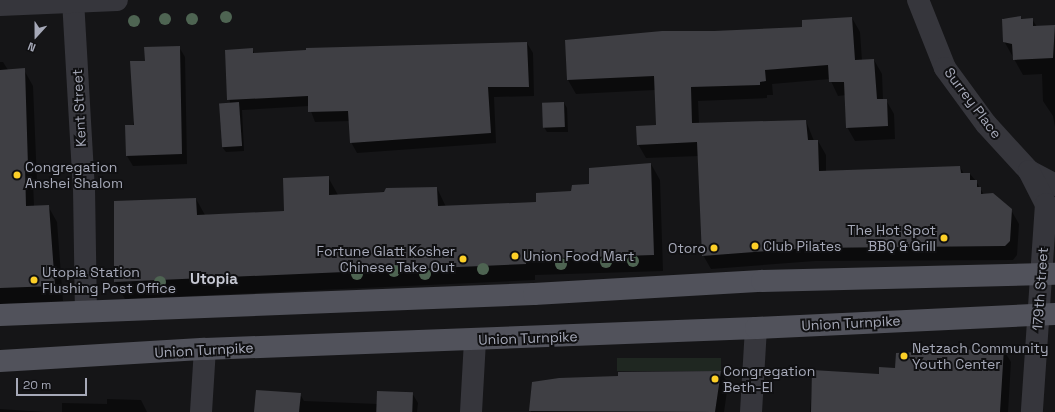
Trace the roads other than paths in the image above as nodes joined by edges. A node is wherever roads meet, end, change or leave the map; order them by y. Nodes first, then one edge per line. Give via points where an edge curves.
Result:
1 (117, 0) edge
2 (918, 0) edge
3 (73, 1) edge
4 (0, 5) edge
5 (1029, 171) junction
6 (1055, 185) edge
7 (1048, 275) edge
8 (86, 311) junction
9 (1047, 314) edge
10 (0, 316) edge
11 (756, 328) junction
12 (475, 340) junction
13 (205, 349) junction
14 (0, 361) edge
15 (201, 412) edge
16 (471, 412) edge
17 (751, 412) edge
18 (1032, 412) edge

1 - 3 street
2 - 5 street, Surrey Place via 945,68 986,124
3 - 4 street
3 - 8 street, Kent Street via 84,188
5 - 6 street, Surrey Place
5 - 7 street, 179th Street via 1046,204
7 - 8 main road via 762,281 534,294
7 - 9 street, 179th Street
8 - 10 main road
9 - 11 main road, Union Turnpike
9 - 18 street, 179th Street
11 - 12 main road, Union Turnpike
11 - 17 street
12 - 13 main road, Union Turnpike
12 - 16 street
13 - 14 main road, Union Turnpike
13 - 15 street

